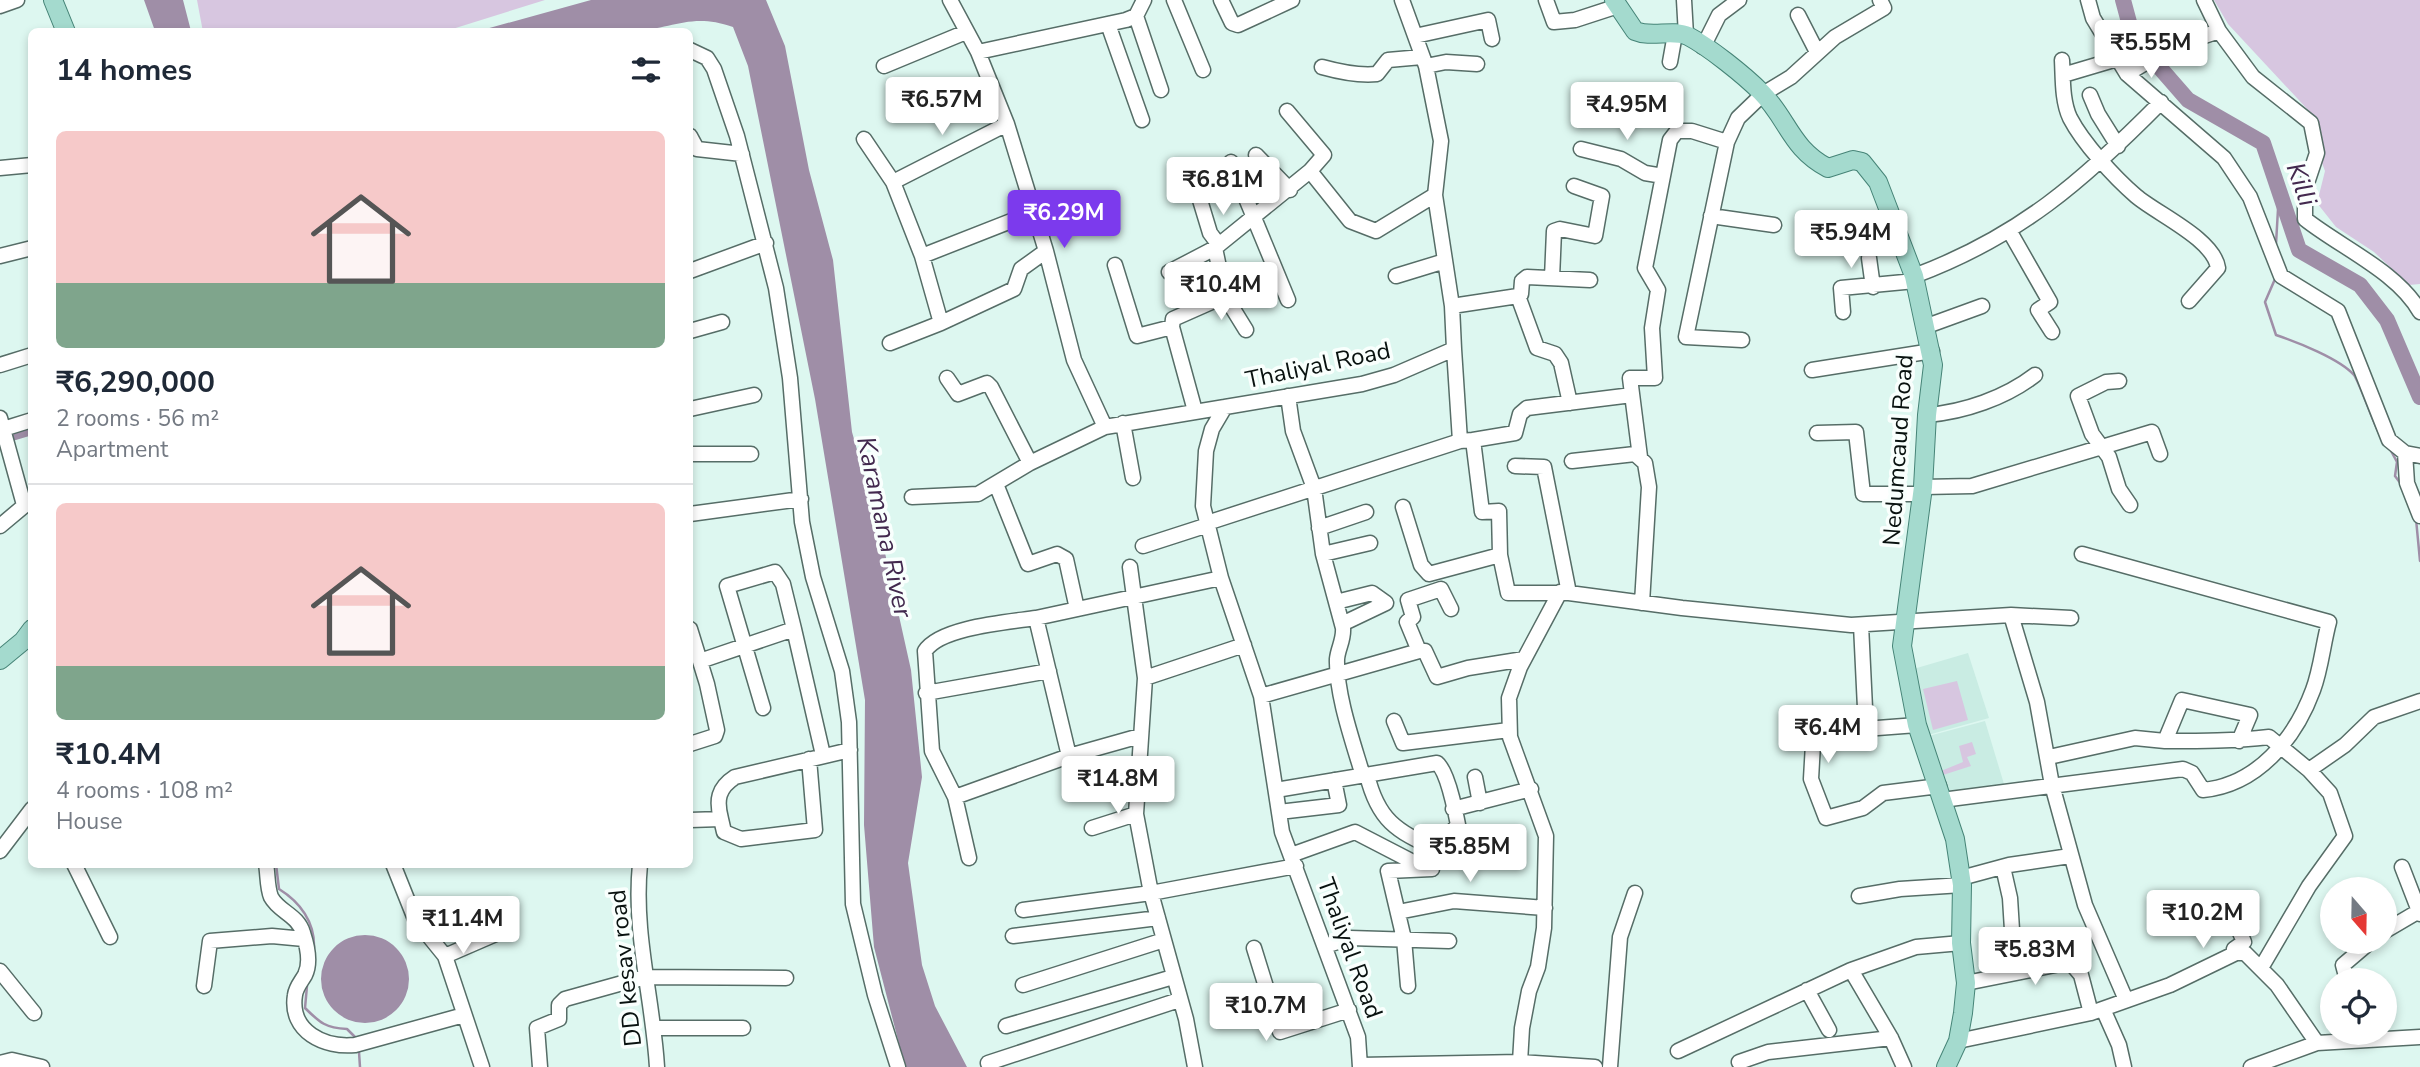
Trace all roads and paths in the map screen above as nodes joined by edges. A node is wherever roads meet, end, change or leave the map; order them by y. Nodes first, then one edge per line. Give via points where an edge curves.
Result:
1 (17, 0) edge
2 (53, 0) edge
3 (950, 0) edge
4 (1144, 0) edge
5 (1174, 0) edge
6 (1221, 0) edge
7 (1292, 0) edge
8 (1402, 0) edge
9 (1546, 0) edge
10 (1685, 0) edge
11 (1739, 0) edge
12 (1880, 0) edge
13 (2088, 0) edge
14 (2204, 0) edge
15 (1616, 3) edge
16 (0, 6) edge
17 (1798, 15) dead end
18 (1136, 16) junction
19 (1108, 24) junction
20 (64, 28) edge
21 (2219, 30) junction
22 (966, 32) junction
23 (1681, 35) junction
24 (1415, 36) junction
25 (1492, 40) dead end
26 (1703, 47) junction
27 (693, 51) edge
28 (978, 52) junction
29 (1817, 52) junction
30 (2117, 59) junction
31 (1424, 62) junction
32 (1670, 62) dead end
33 (1478, 64) dead end
34 (884, 66) dead end
35 (1322, 67) dead end
36 (1203, 70) dead end
37 (2127, 74) junction
38 (1161, 90) dead end
39 (1763, 94) junction
40 (2090, 95) dead end
41 (2161, 102) junction
42 (1287, 111) dead end
43 (1142, 120) dead end
44 (1007, 124) junction
45 (864, 139) dead end
46 (693, 142) edge
47 (1727, 142) junction
48 (2118, 146) junction
49 (1581, 149) dead end
50 (742, 154) junction
51 (1256, 155) dead end
52 (1231, 162) dead end
53 (2102, 162) junction
54 (28, 165) edge
55 (0, 168) edge
56 (1310, 171) junction
57 (1663, 176) junction
58 (893, 182) junction
59 (1574, 186) dead end
60 (1290, 190) junction
61 (1435, 195) junction
62 (1200, 200) dead end
63 (1034, 212) junction
64 (1712, 216) junction
65 (1253, 219) junction
66 (1774, 225) dead end
67 (2010, 232) junction
68 (766, 243) junction
69 (1217, 247) junction
70 (28, 248) edge
71 (1046, 251) junction
72 (0, 256) edge
73 (922, 256) junction
74 (1869, 258) dead end
75 (1446, 261) junction
76 (1115, 265) dead end
77 (693, 270) edge
78 (1169, 272) dead end
79 (1396, 276) dead end
80 (1552, 278) junction
81 (1914, 279) junction
82 (1590, 280) dead end
83 (1873, 287) junction
84 (1225, 296) junction
85 (1518, 296) junction
86 (1288, 300) dead end
87 (2189, 301) dead end
88 (1452, 306) junction
89 (1982, 306) dead end
90 (1843, 312) dead end
91 (2420, 312) edge
92 (722, 322) dead end
93 (941, 323) junction
94 (1927, 326) junction
95 (1172, 327) junction
96 (693, 330) edge
97 (1247, 330) dead end
98 (2052, 332) dead end
99 (1742, 340) dead end
100 (890, 343) dead end
101 (1454, 349) junction
102 (1932, 351) junction
103 (28, 356) edge
104 (0, 365) edge
105 (1812, 370) dead end
106 (2035, 374) dead end
107 (947, 378) dead end
108 (2119, 381) dead end
109 (754, 395) dead end
110 (1632, 395) junction
111 (1288, 396) junction
112 (1570, 403) junction
113 (1225, 407) junction
114 (693, 408) edge
115 (1195, 411) junction
116 (1927, 415) junction
117 (28, 421) edge
118 (1123, 423) junction
119 (1105, 427) junction
120 (3, 430) edge
121 (1816, 433) dead end
122 (1466, 441) junction
123 (2102, 446) junction
124 (2405, 453) junction
125 (693, 454) edge
126 (751, 454) dead end
127 (2160, 454) dead end
128 (2420, 456) edge
129 (1640, 457) junction
130 (1572, 461) dead end
131 (1030, 463) junction
132 (1516, 466) dead end
133 (1133, 478) dead end
134 (996, 484) junction
135 (1314, 488) junction
136 (1923, 491) junction
137 (912, 497) dead end
138 (801, 499) junction
139 (28, 502) edge
140 (2130, 505) dead end
141 (1403, 507) dead end
142 (1366, 512) dead end
143 (693, 514) edge
144 (2420, 516) edge
145 (1208, 524) junction
146 (0, 526) edge
147 (1319, 528) junction
148 (1370, 543) dead end
149 (1143, 546) dead end
150 (1323, 554) junction
151 (2082, 554) dead end
152 (1500, 555) junction
153 (1130, 567) dead end
154 (1436, 573) junction
155 (1221, 578) junction
156 (1441, 589) junction
157 (1564, 592) junction
158 (1135, 596) junction
159 (1336, 602) junction
160 (1642, 603) junction
161 (1077, 609) junction
162 (1451, 609) dead end
163 (2011, 615) junction
164 (1037, 618) junction
165 (2071, 618) dead end
166 (1905, 622) junction
167 (1342, 624) junction
168 (1861, 625) junction
169 (794, 629) junction
170 (28, 634) edge
171 (693, 638) edge
172 (744, 645) junction
173 (1244, 645) junction
174 (1419, 651) junction
175 (1524, 659) junction
176 (0, 660) edge
177 (701, 661) junction
178 (1049, 671) junction
179 (1339, 673) junction
180 (1145, 678) junction
181 (926, 693) junction
182 (1261, 696) junction
183 (2420, 701) edge
184 (763, 708) dead end
185 (1394, 721) dead end
186 (1810, 723) junction
187 (1792, 724) dead end
188 (1917, 725) junction
189 (1866, 729) junction
190 (1509, 730) junction
191 (1140, 736) junction
192 (2165, 741) junction
193 (2239, 741) junction
194 (693, 743) edge
195 (2281, 746) junction
196 (850, 750) junction
197 (1069, 756) junction
198 (816, 757) junction
199 (2049, 757) junction
200 (2309, 770) junction
201 (1365, 776) junction
202 (1475, 777) dead end
203 (1334, 780) junction
204 (2052, 785) junction
205 (1531, 789) junction
206 (1276, 790) junction
207 (1940, 793) junction
208 (955, 797) junction
209 (1480, 803) junction
210 (1453, 810) junction
211 (1279, 812) junction
212 (28, 814) edge
213 (1136, 814) junction
214 (721, 819) junction
215 (693, 820) edge
216 (1457, 826) junction
217 (1092, 828) dead end
218 (0, 851) edge
219 (2070, 856) junction
220 (1464, 857) dead end
221 (970, 858) dead end
222 (1294, 860) junction
223 (2004, 867) junction
224 (2403, 867) dead end
225 (76, 868) edge
226 (267, 868) edge
227 (395, 868) edge
228 (640, 868) edge
229 (1432, 869) dead end
230 (1410, 870) junction
231 (1961, 882) junction
232 (1151, 892) junction
233 (1635, 893) dead end
234 (1859, 896) dead end
235 (1052, 905) junction
236 (1545, 908) junction
237 (1023, 910) dead end
238 (1398, 912) junction
239 (2419, 913) edge
240 (2232, 914) dead end
241 (1158, 918) junction
242 (2398, 924) edge
243 (1055, 931) junction
244 (498, 933) dead end
245 (110, 936) dead end
246 (1013, 936) dead end
247 (304, 939) junction
248 (1404, 939) junction
249 (1164, 940) junction
250 (1449, 940) dead end
251 (1961, 943) junction
252 (1325, 946) junction
253 (1254, 948) dead end
254 (2236, 953) junction
255 (2356, 954) edge
256 (445, 956) junction
257 (2014, 962) dead end
258 (2261, 968) junction
259 (2344, 968) edge
260 (1851, 970) junction
261 (0, 971) edge
262 (645, 977) junction
263 (1173, 977) junction
264 (786, 978) dead end
265 (1966, 983) junction
266 (1023, 985) dead end
267 (204, 986) dead end
268 (1408, 986) dead end
269 (1807, 990) junction
270 (1180, 1000) junction
271 (2126, 1000) junction
272 (1349, 1010) junction
273 (2097, 1011) junction
274 (34, 1013) dead end
275 (464, 1015) junction
276 (1006, 1027) dead end
277 (653, 1028) junction
278 (743, 1028) dead end
279 (1829, 1030) dead end
280 (2397, 1037) edge
281 (2420, 1037) edge
282 (1891, 1038) junction
283 (1958, 1041) junction
284 (2317, 1043) junction
285 (2320, 1043) edge
286 (1678, 1051) dead end
287 (1520, 1062) junction
288 (1739, 1062) dead end
289 (0, 1063) edge
290 (988, 1063) dead end
291 (1360, 1066) edge
292 (42, 1067) edge
293 (482, 1067) edge
294 (540, 1067) edge
295 (657, 1067) edge
296 (898, 1067) edge
297 (1195, 1067) edge
298 (1595, 1067) edge
299 (1610, 1067) edge
300 (1904, 1067) edge
301 (1946, 1067) edge
302 (2124, 1067) edge
303 (2251, 1067) edge

1 - 16 street
2 - 20 main road
3 - 22 street
4 - 18 street
5 - 36 street
6 - 7 street via 1232,23 1238,25
8 - 24 street
9 - 15 street via 1554,22 1575,20
10 - 23 street
11 - 26 street via 1719,15
12 - 29 street via 1884,8
13 - 30 street
14 - 21 street
15 - 23 main road via 1635,31
17 - 29 street
18 - 19 street
18 - 38 street
19 - 28 street
19 - 43 street
21 - 37 street via 2172,47
21 - 91 street via 2253,76 2311,123 2317,153 2305,189 2305,219 2388,277 2413,299
22 - 28 street
22 - 34 street
23 - 26 main road, Nedumcaud Road
23 - 32 street
24 - 25 street via 1488,20
24 - 31 street
26 - 39 main road, Nedumcaud Road
27 - 50 street via 707,58 714,69
28 - 44 street
29 - 39 street via 1791,77
30 - 37 street
30 - 53 street via 2062,68 2070,118
31 - 33 street
31 - 35 street via 1388,60 1372,75
31 - 61 street via 1441,141
37 - 41 street
39 - 47 street via 1738,118
39 - 81 main road, Nedumcaud Road via 1812,160 1828,168 1853,160 1862,162 1889,206
40 - 48 street
41 - 48 street
41 - 124 street via 2224,158 2250,197 2281,276 2338,311 2389,440
42 - 56 street via 1324,155
44 - 58 street
44 - 63 street
45 - 58 street
46 - 50 street via 696,149
47 - 57 street via 1677,131 1670,140
47 - 64 street
48 - 53 street
49 - 57 street
50 - 68 street
51 - 60 street
52 - 65 street
53 - 67 street
53 - 87 street via 2137,197 2196,235 2217,259 2218,268
54 - 55 street
56 - 60 street
56 - 61 street via 1350,220 1370,231 1386,227
57 - 110 street via 1645,268 1658,290 1653,328 1655,378 1630,378
58 - 73 street
59 - 80 street via 1602,196 1595,236 1560,229 1554,232
60 - 65 street
61 - 75 street
62 - 69 street
63 - 71 street
63 - 73 street
64 - 66 street
64 - 99 street via 1686,337
65 - 69 street
65 - 86 street
67 - 81 street
67 - 98 street via 2050,302 2038,310
68 - 77 street
68 - 138 street via 790,378
69 - 78 street
69 - 84 street
70 - 72 street
71 - 93 street via 1021,269 1014,289
71 - 119 street via 1074,360
73 - 93 street
74 - 83 street
75 - 79 street
75 - 88 street
76 - 95 street via 1137,336
80 - 82 street
80 - 85 street via 1527,277
81 - 83 street
81 - 94 main road, Nedumcaud Road
83 - 90 street via 1841,288
84 - 95 street via 1178,315
84 - 97 street
85 - 88 street
85 - 112 street via 1537,348 1555,354 1561,363
88 - 101 street
89 - 94 street
92 - 96 street
93 - 100 street
94 - 102 main road, Nedumcaud Road
95 - 115 street
101 - 111 street, Thaliyal Road via 1383,378
101 - 122 street
102 - 105 street
102 - 116 main road, Nedumcaud Road
103 - 104 street
106 - 116 street via 1974,406
107 - 131 street via 958,394 987,383 991,387
108 - 123 street via 2106,382 2078,396 2092,434
109 - 114 street
110 - 112 street
110 - 129 street
111 - 113 street, Thaliyal Road
111 - 135 street via 1293,431
112 - 122 street via 1527,408 1520,414 1515,433
113 - 115 street
113 - 145 street, Thaliyal Road via 1206,451 1203,506
115 - 118 street
116 - 136 main road, Nedumcaud Road
117 - 120 street
118 - 119 street
118 - 133 street
119 - 131 street
120 - 139 street
121 - 136 street via 1856,432 1863,494
122 - 135 street
122 - 152 street via 1482,512 1499,511
123 - 127 street via 2152,432
123 - 136 street via 1972,485
123 - 140 street
124 - 128 street
124 - 144 street via 2407,483
125 - 126 street
129 - 130 street
129 - 160 street via 1648,471 1649,487
131 - 134 street
132 - 157 street via 1544,467
134 - 137 street via 978,494
134 - 161 street via 1028,564 1057,554 1066,559
135 - 145 street
135 - 147 street
136 - 166 main road, Nedumcaud Road
138 - 143 street
138 - 196 street via 813,577 842,671
139 - 146 street
141 - 154 street via 1420,565 1429,574
142 - 147 street
145 - 149 street
145 - 155 street, Thaliyal Road
147 - 150 street
148 - 150 street
150 - 159 street
151 - 195 street via 2329,622 2314,689
152 - 154 street
152 - 157 street via 1508,593
153 - 158 street
154 - 156 street
155 - 158 street
155 - 173 street, Thaliyal Road
156 - 162 street
156 - 174 street via 1408,600 1413,617 1407,622
157 - 160 street
157 - 175 street
158 - 161 street
158 - 180 street
159 - 167 street
159 - 167 street via 1372,593 1386,603
160 - 168 street
161 - 164 street
163 - 165 street
163 - 166 street
163 - 199 street
164 - 178 street
164 - 181 street via 968,629 929,644 924,657
166 - 168 street
166 - 188 main road, Nedumcaud Road via 1902,646
167 - 179 street
168 - 189 street
169 - 172 street
169 - 172 street via 783,584 775,572 732,582 727,586
169 - 198 street
170 - 176 main road
171 - 177 street
172 - 177 street
172 - 184 street
173 - 180 street
173 - 182 street, Thaliyal Road
174 - 175 street via 1425,651 1437,677 1468,667
174 - 179 street
175 - 190 street via 1509,698
177 - 194 street via 717,730 715,736
178 - 181 street
178 - 197 street
179 - 182 street
179 - 201 street via 1349,727
180 - 191 street
181 - 208 street via 932,751
182 - 206 street, Thaliyal Road
183 - 200 street via 2374,717
185 - 190 street via 1403,743
186 - 187 street
186 - 189 street via 1837,715 1844,717 1851,730
186 - 207 street via 1811,779 1826,818 1863,808 1883,793
188 - 189 street
188 - 207 main road, Nedumcaud Road
190 - 205 street
191 - 197 street
191 - 213 street
192 - 193 street
192 - 193 street via 2182,700 2250,715
192 - 199 street via 2135,738
193 - 195 street via 2269,737
195 - 200 street
195 - 204 street via 2256,772 2212,789 2203,790 2192,773 2183,769
196 - 198 street
196 - 296 street via 853,904
197 - 208 street
198 - 214 street via 724,784 717,799
198 - 214 street via 815,830 741,838 724,832
199 - 204 street
200 - 258 street via 2330,793 2344,841 2309,886
201 - 203 street
201 - 210 street via 1437,764
201 - 216 street via 1372,797 1400,833 1436,849
202 - 209 street
203 - 206 street
203 - 211 street via 1339,805
204 - 207 street
204 - 219 street
205 - 209 street
205 - 236 street via 1546,836
206 - 211 street, Thaliyal Road
207 - 231 main road, Nedumcaud Road via 1955,839
208 - 221 street
209 - 210 street
210 - 216 street
211 - 222 street, Thaliyal Road
212 - 218 street
213 - 217 street
213 - 232 street
214 - 215 street
216 - 220 street
219 - 223 street
219 - 271 street via 2085,905
222 - 230 street via 1355,832 1415,863
222 - 232 street
222 - 252 street, Thaliyal Road
223 - 231 street
223 - 257 street
224 - 239 street
225 - 245 street
226 - 247 street via 272,897 298,921
227 - 256 street via 415,919
228 - 262 street, DD kesav road
229 - 230 street
230 - 238 street via 1388,871
231 - 234 street
231 - 251 main road, Nedumcaud Road
232 - 235 street
232 - 241 street
233 - 299 street via 1620,937
235 - 237 street
235 - 243 street
236 - 238 street via 1454,901
236 - 287 street
238 - 248 street
239 - 242 street
240 - 254 street via 2244,942 2234,949
241 - 243 street
241 - 249 street
243 - 246 street
244 - 256 street
247 - 267 street via 272,936 210,941
247 - 275 street via 308,961 295,1006 306,1032 322,1042 339,1046 374,1042
248 - 250 street
248 - 252 street via 1350,938
248 - 268 street
249 - 263 street
249 - 266 street
251 - 260 street via 1916,947
251 - 265 main road, Nedumcaud Road
252 - 272 street, Thaliyal Road
253 - 272 street via 1280,1032
254 - 258 street via 2245,953
254 - 271 street
255 - 259 street
256 - 275 street
258 - 284 street
260 - 269 street
260 - 282 street
261 - 274 street
262 - 264 street
262 - 277 street, DD kesav road
262 - 294 street via 560,1002 559,1019 537,1028
263 - 270 street
263 - 276 street
265 - 273 street via 2070,962
265 - 283 main road, Nedumcaud Road
269 - 279 street
269 - 286 street
270 - 290 street
270 - 297 street
271 - 273 street
272 - 291 street, Thaliyal Road via 1358,1037
273 - 283 street
273 - 302 street via 2119,1045
275 - 293 street
277 - 278 street
277 - 295 street, DD kesav road
280 - 281 street
282 - 288 street via 1768,1052
282 - 300 street
283 - 301 main road, Nedumcaud Road
284 - 285 street
284 - 303 street
287 - 291 street
287 - 298 street
289 - 292 street via 12,1060

